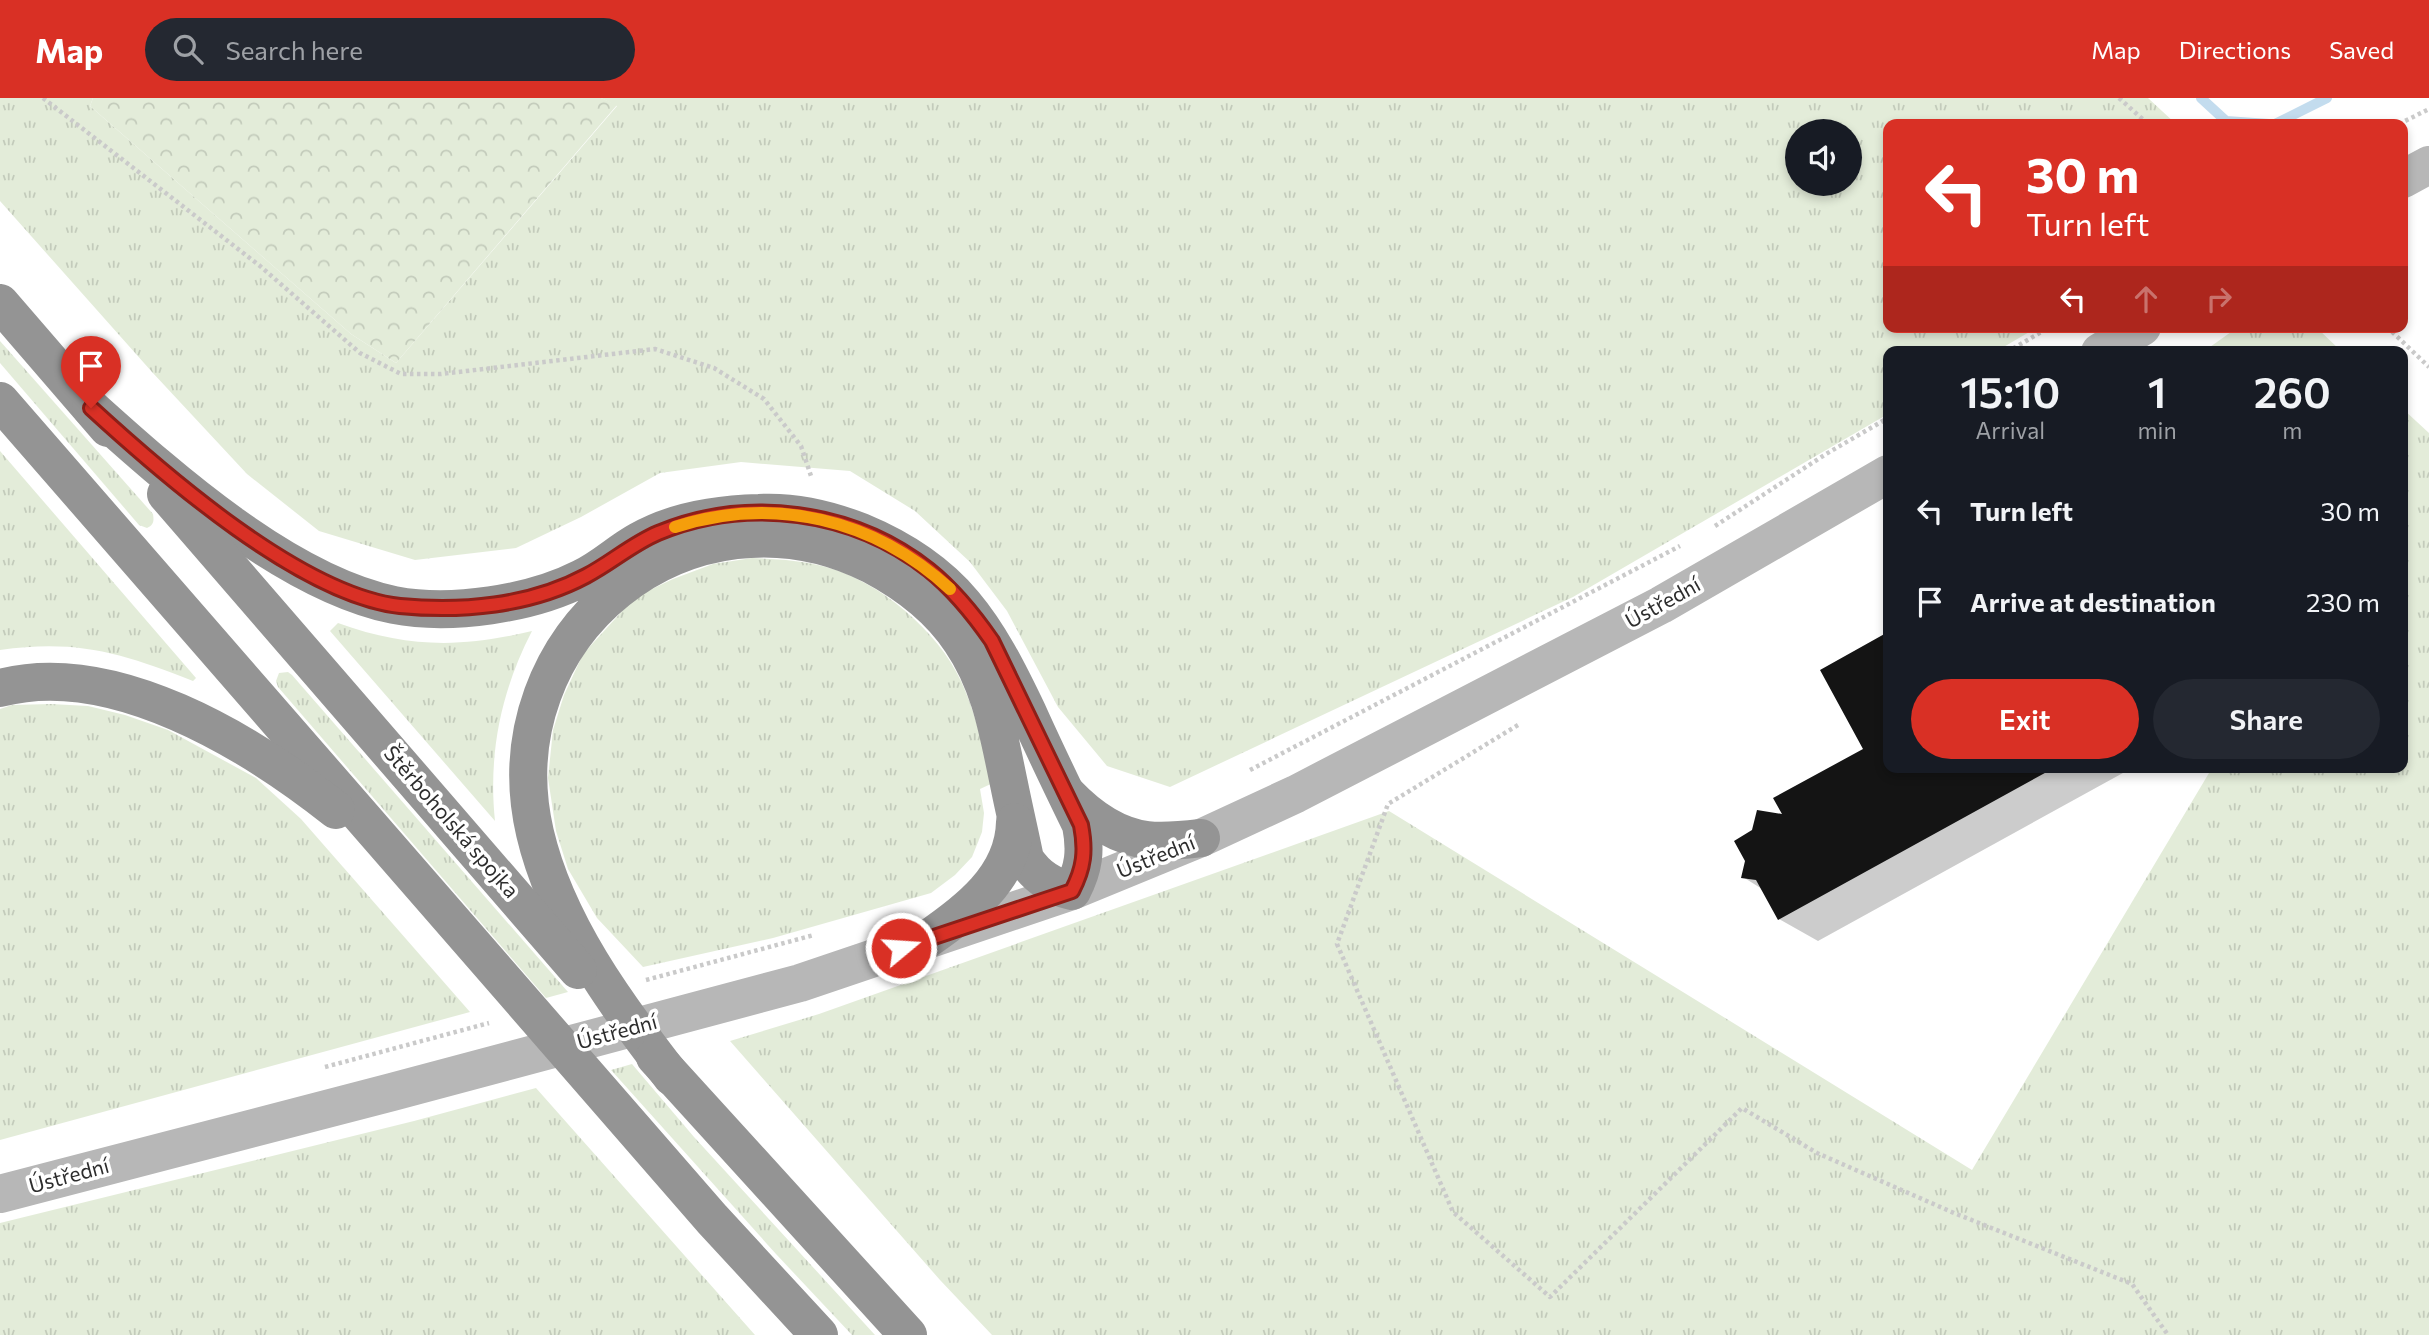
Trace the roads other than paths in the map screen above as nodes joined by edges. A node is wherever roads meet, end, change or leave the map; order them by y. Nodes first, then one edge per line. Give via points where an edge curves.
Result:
1 (2429, 165) edge
2 (2408, 176) edge
3 (0, 303) edge
4 (2132, 333) edge
5 (2110, 346) edge
6 (0, 401) edge
7 (91, 408) junction
8 (1883, 477) edge
9 (0, 688) edge
10 (1065, 792) junction
11 (1016, 813) junction
12 (1201, 838) junction
13 (414, 877) junction
14 (1072, 891) junction
15 (926, 940) junction
16 (672, 1077) junction
17 (0, 1194) edge
18 (819, 1335) edge
19 (908, 1335) edge

1 - 2 street
3 - 7 highway, Štěrboholská spojka
4 - 5 street
6 - 13 highway
7 - 10 highway via 195,497 282,558 324,581 397,605 468,607 532,597 582,579 650,536 720,516 776,512 856,530 906,553 953,591 974,615 992,641
7 - 16 highway, Štěrboholská spojka
8 - 12 street, Ústřední via 1661,605 1296,794
9 - 13 highway via 40,682 94,685 182,715 298,782
10 - 12 highway via 1083,811 1135,837
10 - 14 highway via 1085,842 1081,874
11 - 14 highway via 1025,859 1053,886
11 - 15 highway via 1011,848 996,878 958,918
11 - 16 highway via 991,700 977,668 940,615 884,572 821,545 780,538 740,539 677,554 623,584 575,635 545,688 532,734 531,807 548,872 577,936 604,986
12 - 14 street, Ústřední
13 - 18 highway
14 - 15 street, Ústřední
15 - 17 street, Ústřední via 800,983
16 - 19 highway, Štěrboholská spojka

